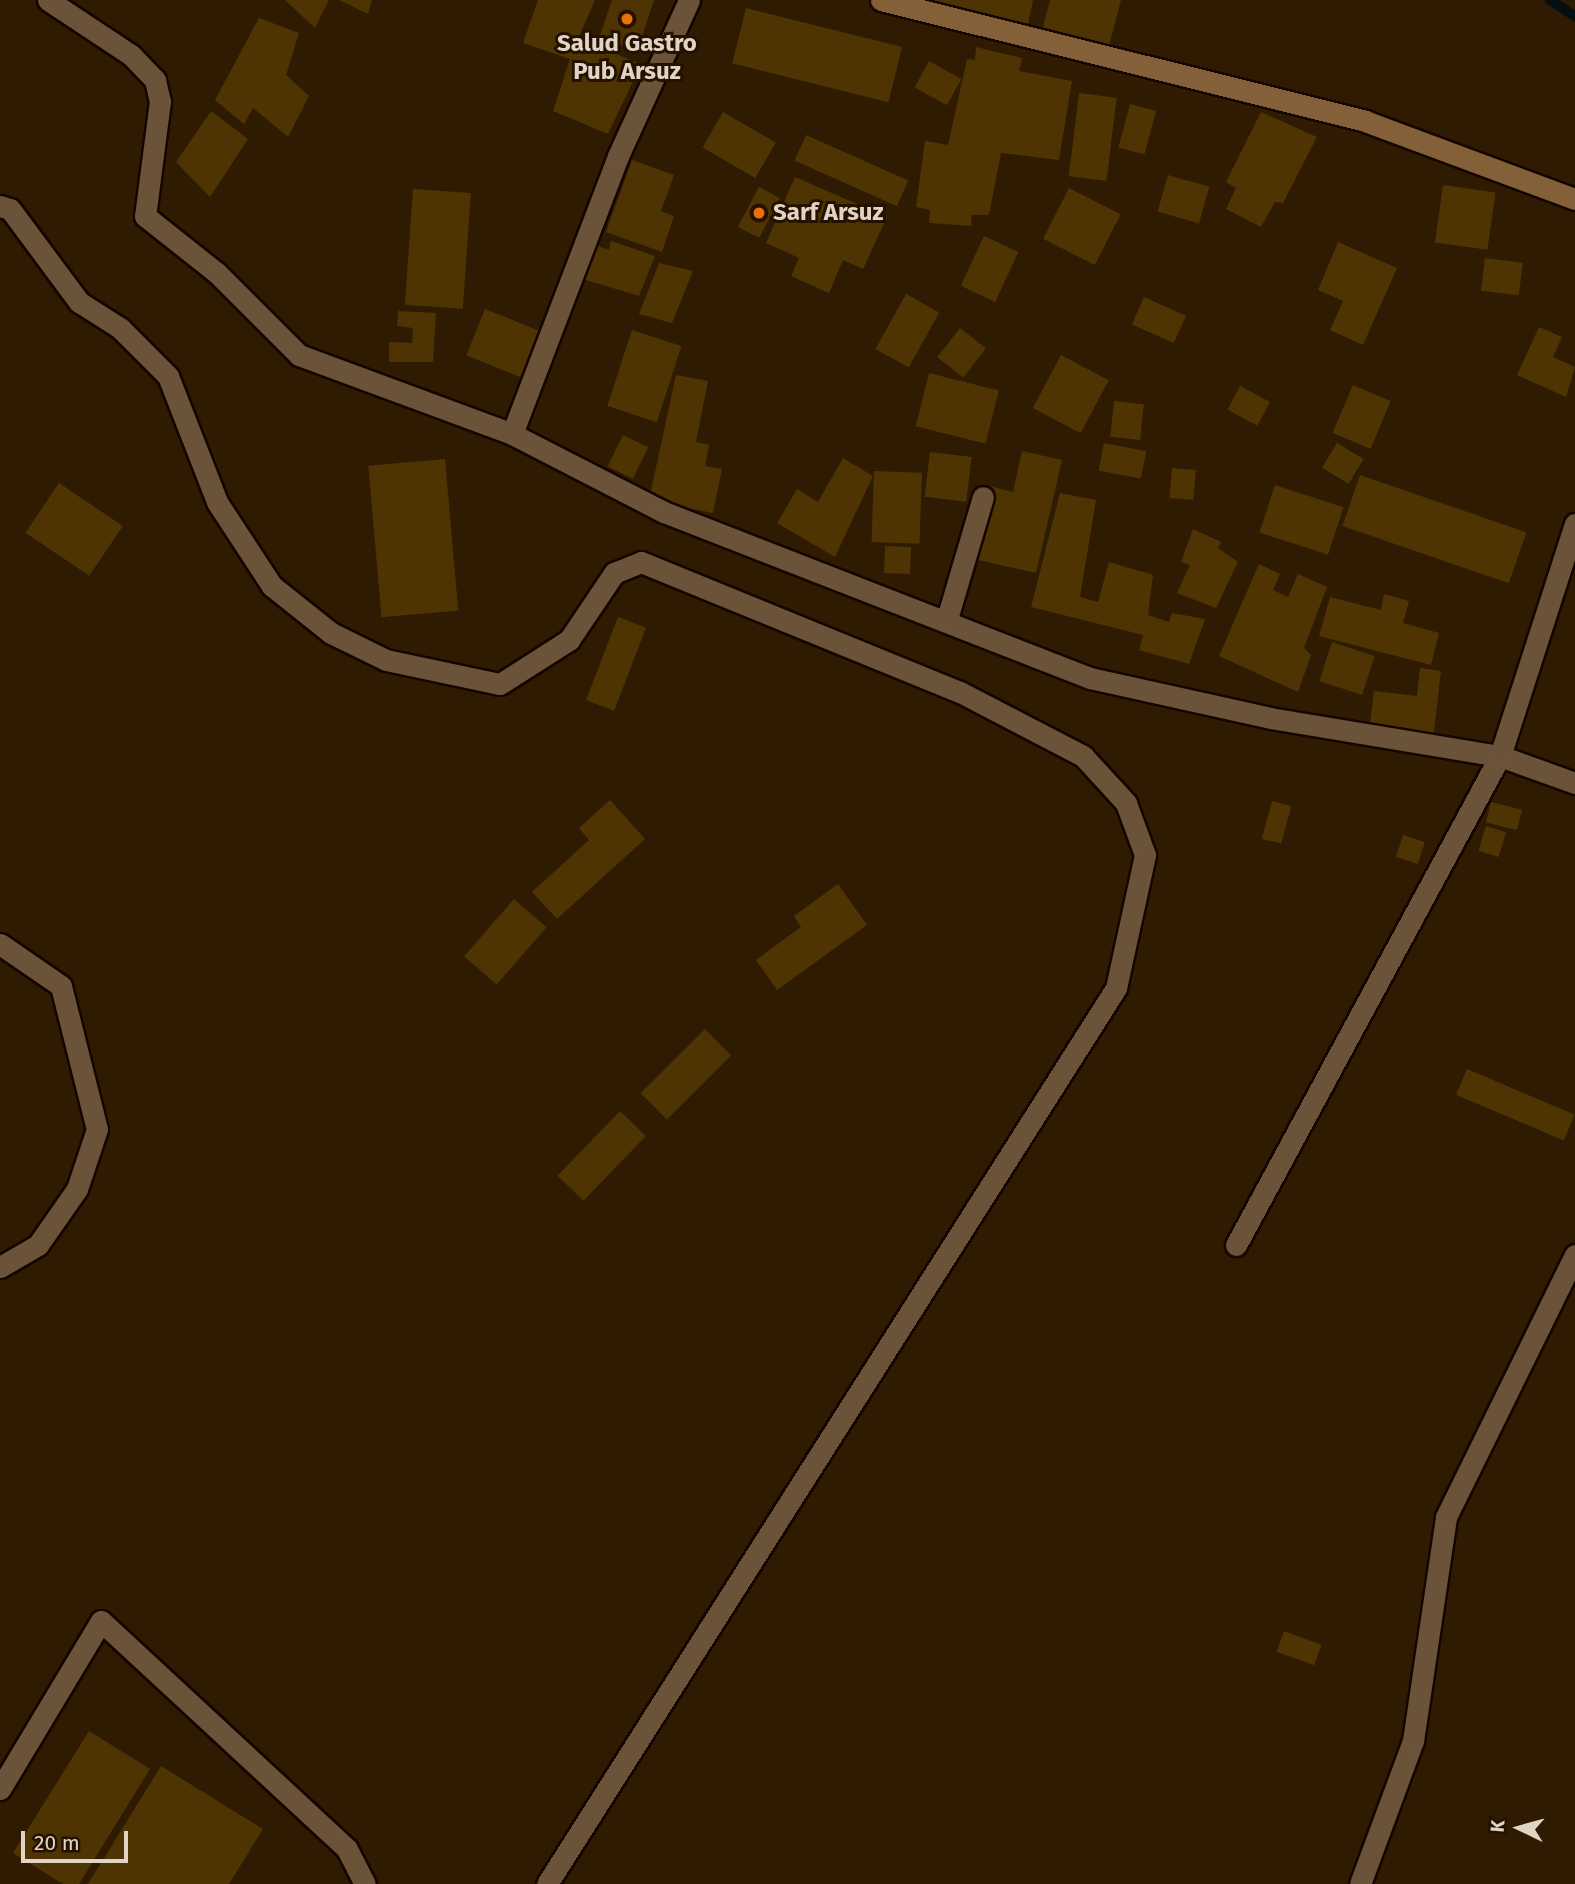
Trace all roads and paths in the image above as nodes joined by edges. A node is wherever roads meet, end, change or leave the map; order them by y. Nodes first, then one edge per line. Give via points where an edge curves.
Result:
1 (48, 0) edge
2 (688, 0) edge
3 (881, 0) edge
4 (1575, 199) edge
5 (0, 206) edge
6 (512, 434) junction
7 (983, 498) dead end
8 (1575, 524) edge
9 (947, 619) junction
10 (1500, 756) junction
11 (1575, 783) edge
12 (0, 944) edge
13 (1236, 1245) dead end
14 (1575, 1255) edge
15 (0, 1267) edge
16 (0, 1790) edge
17 (365, 1884) edge
18 (547, 1884) edge
19 (1360, 1884) edge

1 - 6 street via 131,55 155,80 160,101 145,216 217,272 299,355
2 - 6 street via 618,156
3 - 4 street via 1365,121
5 - 18 street via 10,209 79,302 120,328 169,376 217,502 272,586 331,633 386,660 500,684 569,640 614,572 641,562 960,692 1083,756 1126,803 1145,855 1115,988
6 - 9 street via 664,512
7 - 9 street
8 - 10 street
9 - 10 street via 1090,678 1270,718
10 - 11 street
10 - 13 street
12 - 15 street via 61,986 97,1129 77,1189 38,1245
14 - 19 street via 1447,1517 1413,1741
16 - 17 street via 101,1621 346,1849

